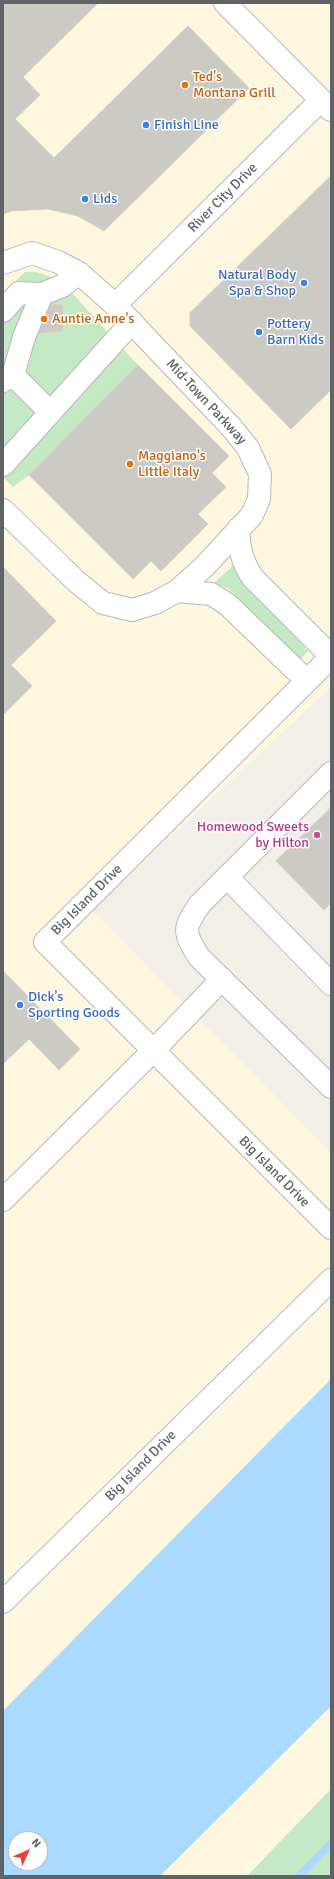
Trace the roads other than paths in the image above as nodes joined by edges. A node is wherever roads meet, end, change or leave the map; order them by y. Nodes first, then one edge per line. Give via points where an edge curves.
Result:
1 (225, 3) edge
2 (326, 105) edge
3 (3, 264) edge
4 (79, 273) junction
5 (19, 293) junction
6 (42, 294) junction
7 (115, 305) junction
8 (3, 311) edge
9 (132, 322) junction
10 (8, 378) edge
11 (50, 412) junction
12 (3, 465) edge
13 (3, 510) edge
14 (238, 529) junction
15 (178, 591) junction
16 (330, 661) edge
17 (307, 681) junction
18 (331, 773) edge
19 (227, 877) junction
20 (222, 979) junction
21 (331, 984) edge
22 (153, 1051) junction
23 (331, 1086) edge
24 (3, 1200) edge
25 (331, 1228) edge
26 (331, 1280) edge
27 (3, 1602) edge

1 - 2 street
2 - 7 street, River City Drive
3 - 4 street, Mid-Town Parkway via 32,253
3 - 5 street
4 - 6 street via 62,286
4 - 7 street, Mid-Town Parkway
5 - 6 street
5 - 8 street
6 - 10 street
7 - 9 street, Mid-Town Parkway
9 - 11 street
9 - 14 street, Mid-Town Parkway via 248,448 260,474 259,499 252,515
10 - 11 street
11 - 12 street
13 - 15 street, Mid-Town Parkway via 77,582 103,602 132,610 155,603
14 - 15 street, Mid-Town Parkway
14 - 16 street via 242,558 253,578
15 - 17 street via 211,594 227,604
16 - 17 street, Big Island Drive
17 - 22 street, Big Island Drive via 45,942
18 - 19 street
19 - 20 street via 200,904 188,922 187,930 187,937 199,957
19 - 21 street
20 - 22 street
20 - 23 street
22 - 24 street
22 - 25 street, Big Island Drive
26 - 27 street, Big Island Drive

